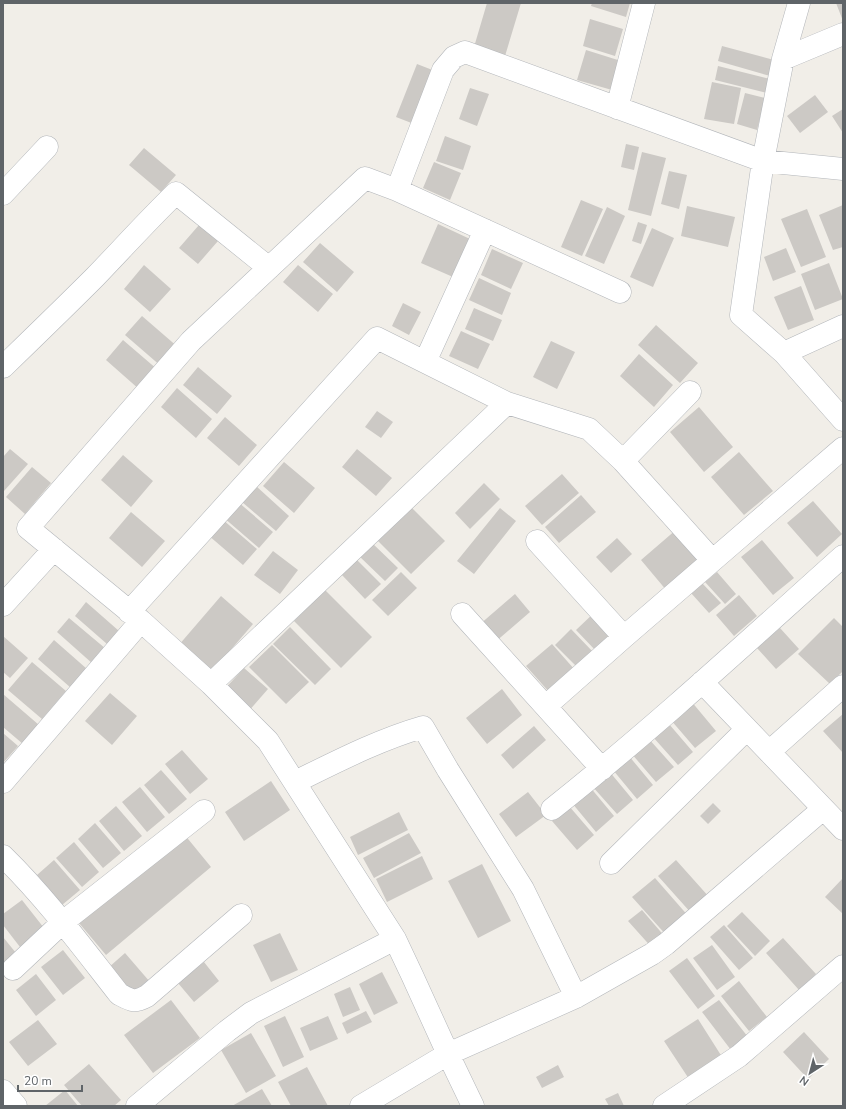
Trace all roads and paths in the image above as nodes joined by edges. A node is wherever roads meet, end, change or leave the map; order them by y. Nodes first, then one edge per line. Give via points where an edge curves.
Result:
1 (644, 3) edge
2 (799, 3) edge
3 (843, 34) edge
4 (783, 59) junction
5 (617, 108) junction
6 (47, 147) dead end
7 (762, 161) junction
8 (843, 169) edge
9 (397, 190) junction
10 (3, 194) edge
11 (485, 230) junction
12 (269, 268) junction
13 (620, 292) dead end
14 (843, 326) edge
15 (784, 353) junction
16 (425, 362) junction
17 (3, 367) edge
18 (690, 392) dead end
19 (507, 403) junction
20 (843, 420) edge
21 (843, 448) edge
22 (623, 461) junction
23 (537, 541) dead end
24 (54, 549) junction
25 (843, 556) edge
26 (712, 560) junction
27 (3, 605) edge
28 (462, 614) dead end
29 (135, 616) junction
30 (624, 637) junction
31 (702, 682) junction
32 (211, 684) junction
33 (843, 686) edge
34 (546, 706) junction
35 (747, 729) junction
36 (769, 752) junction
37 (602, 769) junction
38 (3, 782) edge
39 (295, 782) junction
40 (552, 809) dead end
41 (823, 809) junction
42 (204, 811) dead end
43 (843, 829) edge
44 (3, 856) edge
45 (611, 863) dead end
46 (241, 915) dead end
47 (63, 922) junction
48 (395, 939) junction
49 (843, 966) edge
50 (13, 969) dead end
51 (576, 997) junction
52 (448, 1054) junction
53 (3, 1091) edge
54 (668, 1105) edge
55 (16, 1106) edge
56 (137, 1106) edge
57 (361, 1106) edge
58 (473, 1106) edge

1 - 5 street
2 - 4 street
3 - 4 street
4 - 7 street
5 - 7 street
5 - 9 street via 466,52 454,57 443,70
6 - 10 street
7 - 8 street
7 - 15 street via 741,315
9 - 11 street
9 - 12 street via 365,178
11 - 13 street
11 - 16 street
12 - 17 street via 176,193
12 - 24 street via 190,341 28,528
14 - 15 street
15 - 20 street
16 - 19 street
16 - 29 street via 377,338
18 - 22 street
19 - 22 street via 589,429
19 - 32 street
21 - 26 street
22 - 26 street
23 - 30 street
24 - 27 street
24 - 29 street
25 - 31 street
26 - 30 street
28 - 34 street
29 - 32 street
29 - 38 street
30 - 34 street
31 - 35 street
31 - 37 street
32 - 39 street via 268,741
33 - 36 street
34 - 37 street
35 - 36 street
35 - 45 street
36 - 41 street
37 - 40 street
39 - 48 street
39 - 51 street via 403,732 423,727 523,889
41 - 43 street
41 - 51 street via 666,944
42 - 47 street
44 - 47 street
46 - 47 street via 147,996 139,1000 131,1000 119,994
47 - 50 street
48 - 52 street
48 - 56 street via 251,1013
49 - 54 street via 739,1056
51 - 52 street
52 - 57 street
52 - 58 street
53 - 55 street

